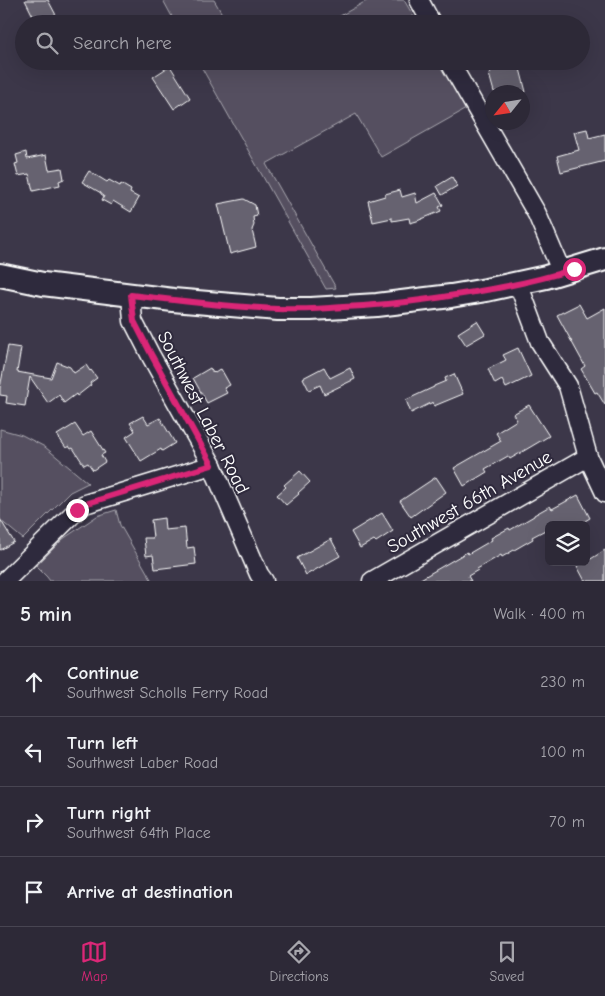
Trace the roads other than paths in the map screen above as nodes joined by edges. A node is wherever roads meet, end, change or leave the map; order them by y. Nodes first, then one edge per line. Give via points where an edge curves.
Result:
1 (419, 0) edge
2 (427, 15) edge
3 (455, 70) edge
4 (605, 259) edge
5 (562, 273) junction
6 (0, 275) edge
7 (518, 283) junction
8 (131, 295) junction
9 (588, 457) junction
10 (212, 465) junction
11 (605, 493) edge
12 (261, 578) edge
13 (5, 581) edge
14 (372, 581) edge

1 - 2 street
3 - 5 street via 533,207
4 - 5 main road
5 - 7 main road
6 - 8 main road
7 - 8 main road via 412,301 311,309 278,309
7 - 9 street via 540,342 568,386
8 - 10 street, Southwest Laber Road via 134,321
9 - 11 street
9 - 14 street, Southwest 66th Avenue
10 - 12 street, Southwest Laber Road
10 - 13 street via 85,504

